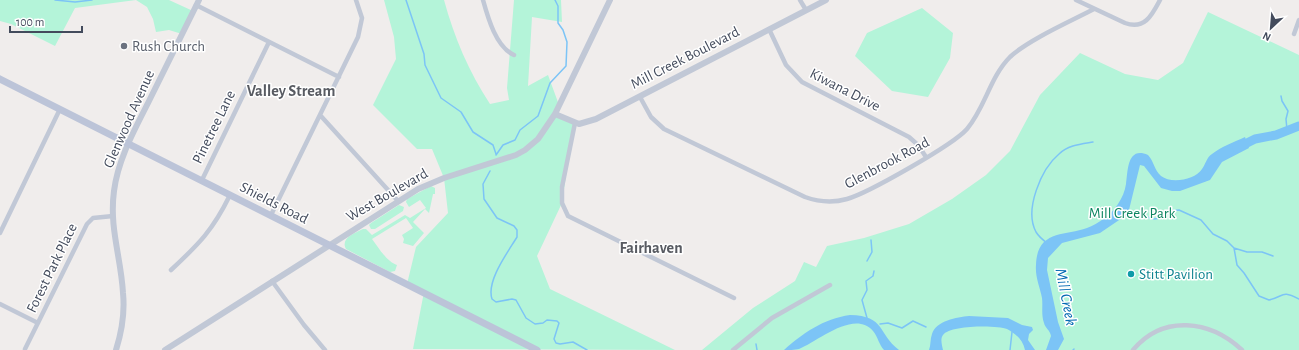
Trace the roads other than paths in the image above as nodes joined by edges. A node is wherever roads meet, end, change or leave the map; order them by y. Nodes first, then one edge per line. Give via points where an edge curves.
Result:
1 (356, 0) edge
2 (483, 0) edge
3 (610, 0) edge
4 (800, 0) edge
5 (826, 0) edge
6 (1076, 0) edge
7 (1160, 0) edge
8 (197, 3) edge
9 (1094, 9) junction
10 (806, 10) junction
11 (1299, 20) edge
12 (769, 29) junction
13 (1294, 34) dead end
14 (270, 42) junction
15 (514, 55) dead end
16 (339, 77) junction
17 (0, 79) edge
18 (640, 97) junction
19 (60, 109) junction
20 (555, 114) junction
21 (320, 115) junction
22 (575, 123) junction
23 (129, 143) junction
24 (926, 157) junction
25 (202, 180) junction
26 (230, 195) junction
27 (398, 201) junction
28 (271, 215) junction
29 (113, 216) junction
30 (0, 233) edge
31 (329, 245) junction
32 (171, 270) dead end
33 (272, 281) junction
34 (830, 285) dead end
35 (734, 298) dead end
36 (0, 304) edge
37 (38, 323) junction
38 (25, 349) dead end
39 (116, 350) edge
40 (165, 350) edge
41 (325, 350) edge
42 (537, 350) edge
43 (733, 350) edge
44 (1134, 350) edge
45 (1242, 350) edge

1 - 16 street via 362,18 361,31
2 - 15 street via 498,39 507,51
3 - 20 street, West Boulevard
4 - 10 street
5 - 10 street, Mill Creek Boulevard
6 - 9 street
7 - 9 street via 1149,19 1137,25 1125,23
8 - 14 street
8 - 23 street, Glenwood Avenue
9 - 24 street, Glenbrook Road via 1025,46 1012,56 997,73 967,129 954,141
10 - 12 street, Mill Creek Boulevard
11 - 13 street
12 - 18 street, Mill Creek Boulevard
12 - 24 street, Kiwana Drive via 786,65 802,82 909,137
14 - 16 street
14 - 25 street, Pinetree Lane
16 - 21 street
17 - 19 main road, Shields Road
18 - 22 street, Mill Creek Boulevard via 596,119
18 - 24 street, Glenbrook Road via 651,117 664,129 812,199 834,201 856,196
19 - 23 main road, Shields Road
19 - 30 street
20 - 22 street
20 - 27 street, West Boulevard via 543,133 525,150 508,158 438,180
21 - 27 street
21 - 28 street
22 - 35 street via 562,187 562,202 568,216
23 - 25 main road, Shields Road
23 - 29 street, Glenwood Avenue via 117,175
25 - 26 main road, Shields Road
26 - 28 main road, Shields Road
26 - 32 street via 207,234
27 - 31 street, West Boulevard
28 - 31 main road, Shields Road
29 - 37 street, Forest Park Place via 93,218 87,224
29 - 39 street, Glenwood Avenue via 113,233 124,298 123,322
31 - 33 street, West Boulevard
31 - 42 main road, Shields Road
33 - 40 street, West Boulevard
33 - 41 street
34 - 43 street via 772,318
36 - 37 street
37 - 38 street, Forest Park Place
44 - 45 street via 1162,328 1182,324 1212,330

